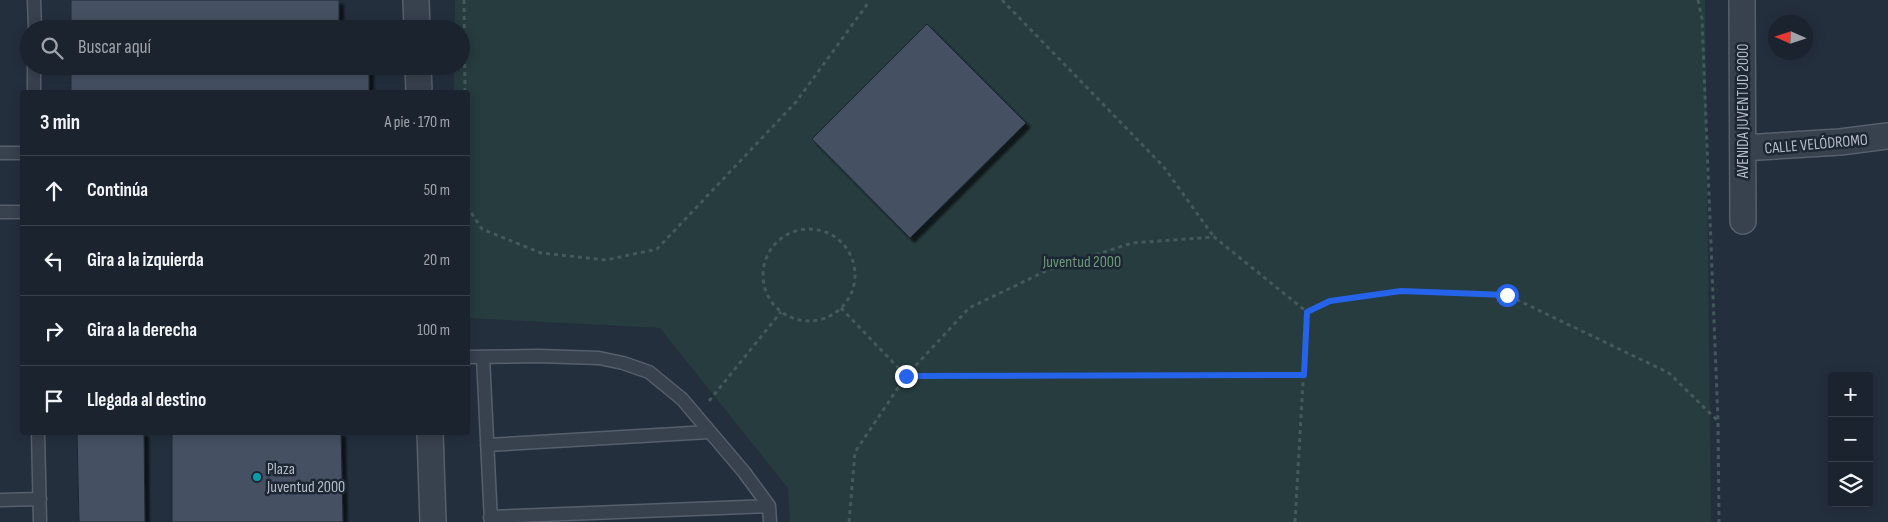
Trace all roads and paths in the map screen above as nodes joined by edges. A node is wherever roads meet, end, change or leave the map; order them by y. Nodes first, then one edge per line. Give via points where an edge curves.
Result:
1 (34, 0) edge
2 (416, 0) edge
3 (464, 0) edge
4 (868, 0) edge
5 (1002, 0) edge
6 (1698, 0) edge
7 (1742, 0) edge
8 (35, 20) edge
9 (417, 20) edge
10 (464, 20) edge
11 (34, 75) edge
12 (418, 75) edge
13 (466, 75) edge
14 (34, 90) edge
15 (419, 90) edge
16 (466, 90) edge
17 (1888, 136) edge
18 (1743, 148) junction
19 (0, 153) edge
20 (20, 153) edge
21 (470, 211) edge
22 (0, 212) edge
23 (20, 212) edge
24 (1743, 222) dead end
25 (1214, 237) junction
26 (841, 308) junction
27 (781, 312) junction
28 (1307, 312) junction
29 (483, 357) junction
30 (470, 358) edge
31 (1304, 375) junction
32 (906, 376) junction
33 (697, 417) junction
34 (1718, 421) junction
35 (709, 432) junction
36 (38, 435) edge
37 (430, 435) edge
38 (487, 445) junction
39 (40, 499) junction
40 (0, 500) edge
41 (769, 506) junction
42 (490, 519) edge
43 (40, 522) edge
44 (433, 522) edge
45 (770, 522) edge
46 (849, 522) edge
47 (1295, 522) edge
48 (1719, 522) edge

1 - 8 lane
2 - 9 street
3 - 10 path
4 - 21 path via 796,102 657,249 606,260 542,253 482,230
5 - 25 path via 1163,166
6 - 34 path via 1702,19
7 - 18 street, AVENIDA JUVENTUD 2000
11 - 14 lane
12 - 15 street
13 - 16 path
17 - 18 street, CALLE VELÓDROMO
18 - 24 street, AVENIDA JUVENTUD 2000
19 - 20 lane
22 - 23 lane
25 - 28 path
25 - 32 path via 1132,243 1048,270 969,308
26 - 27 path via 831,316 805,322
26 - 27 path via 851,292 855,272 852,259 837,238 813,229 787,234 768,253 764,265 765,291
26 - 32 path
27 - 33 path
28 - 31 path
28 - 34 path via 1330,301 1401,291 1507,295 1670,373
29 - 30 lane
29 - 33 lane via 599,358 623,363 649,372 682,399
29 - 38 lane
31 - 32 path
31 - 47 path
32 - 46 path via 855,452
33 - 35 lane
34 - 48 path
35 - 38 lane
35 - 41 lane
36 - 39 lane
37 - 44 street
38 - 42 lane
39 - 40 lane
39 - 43 lane
41 - 42 lane
41 - 45 lane

